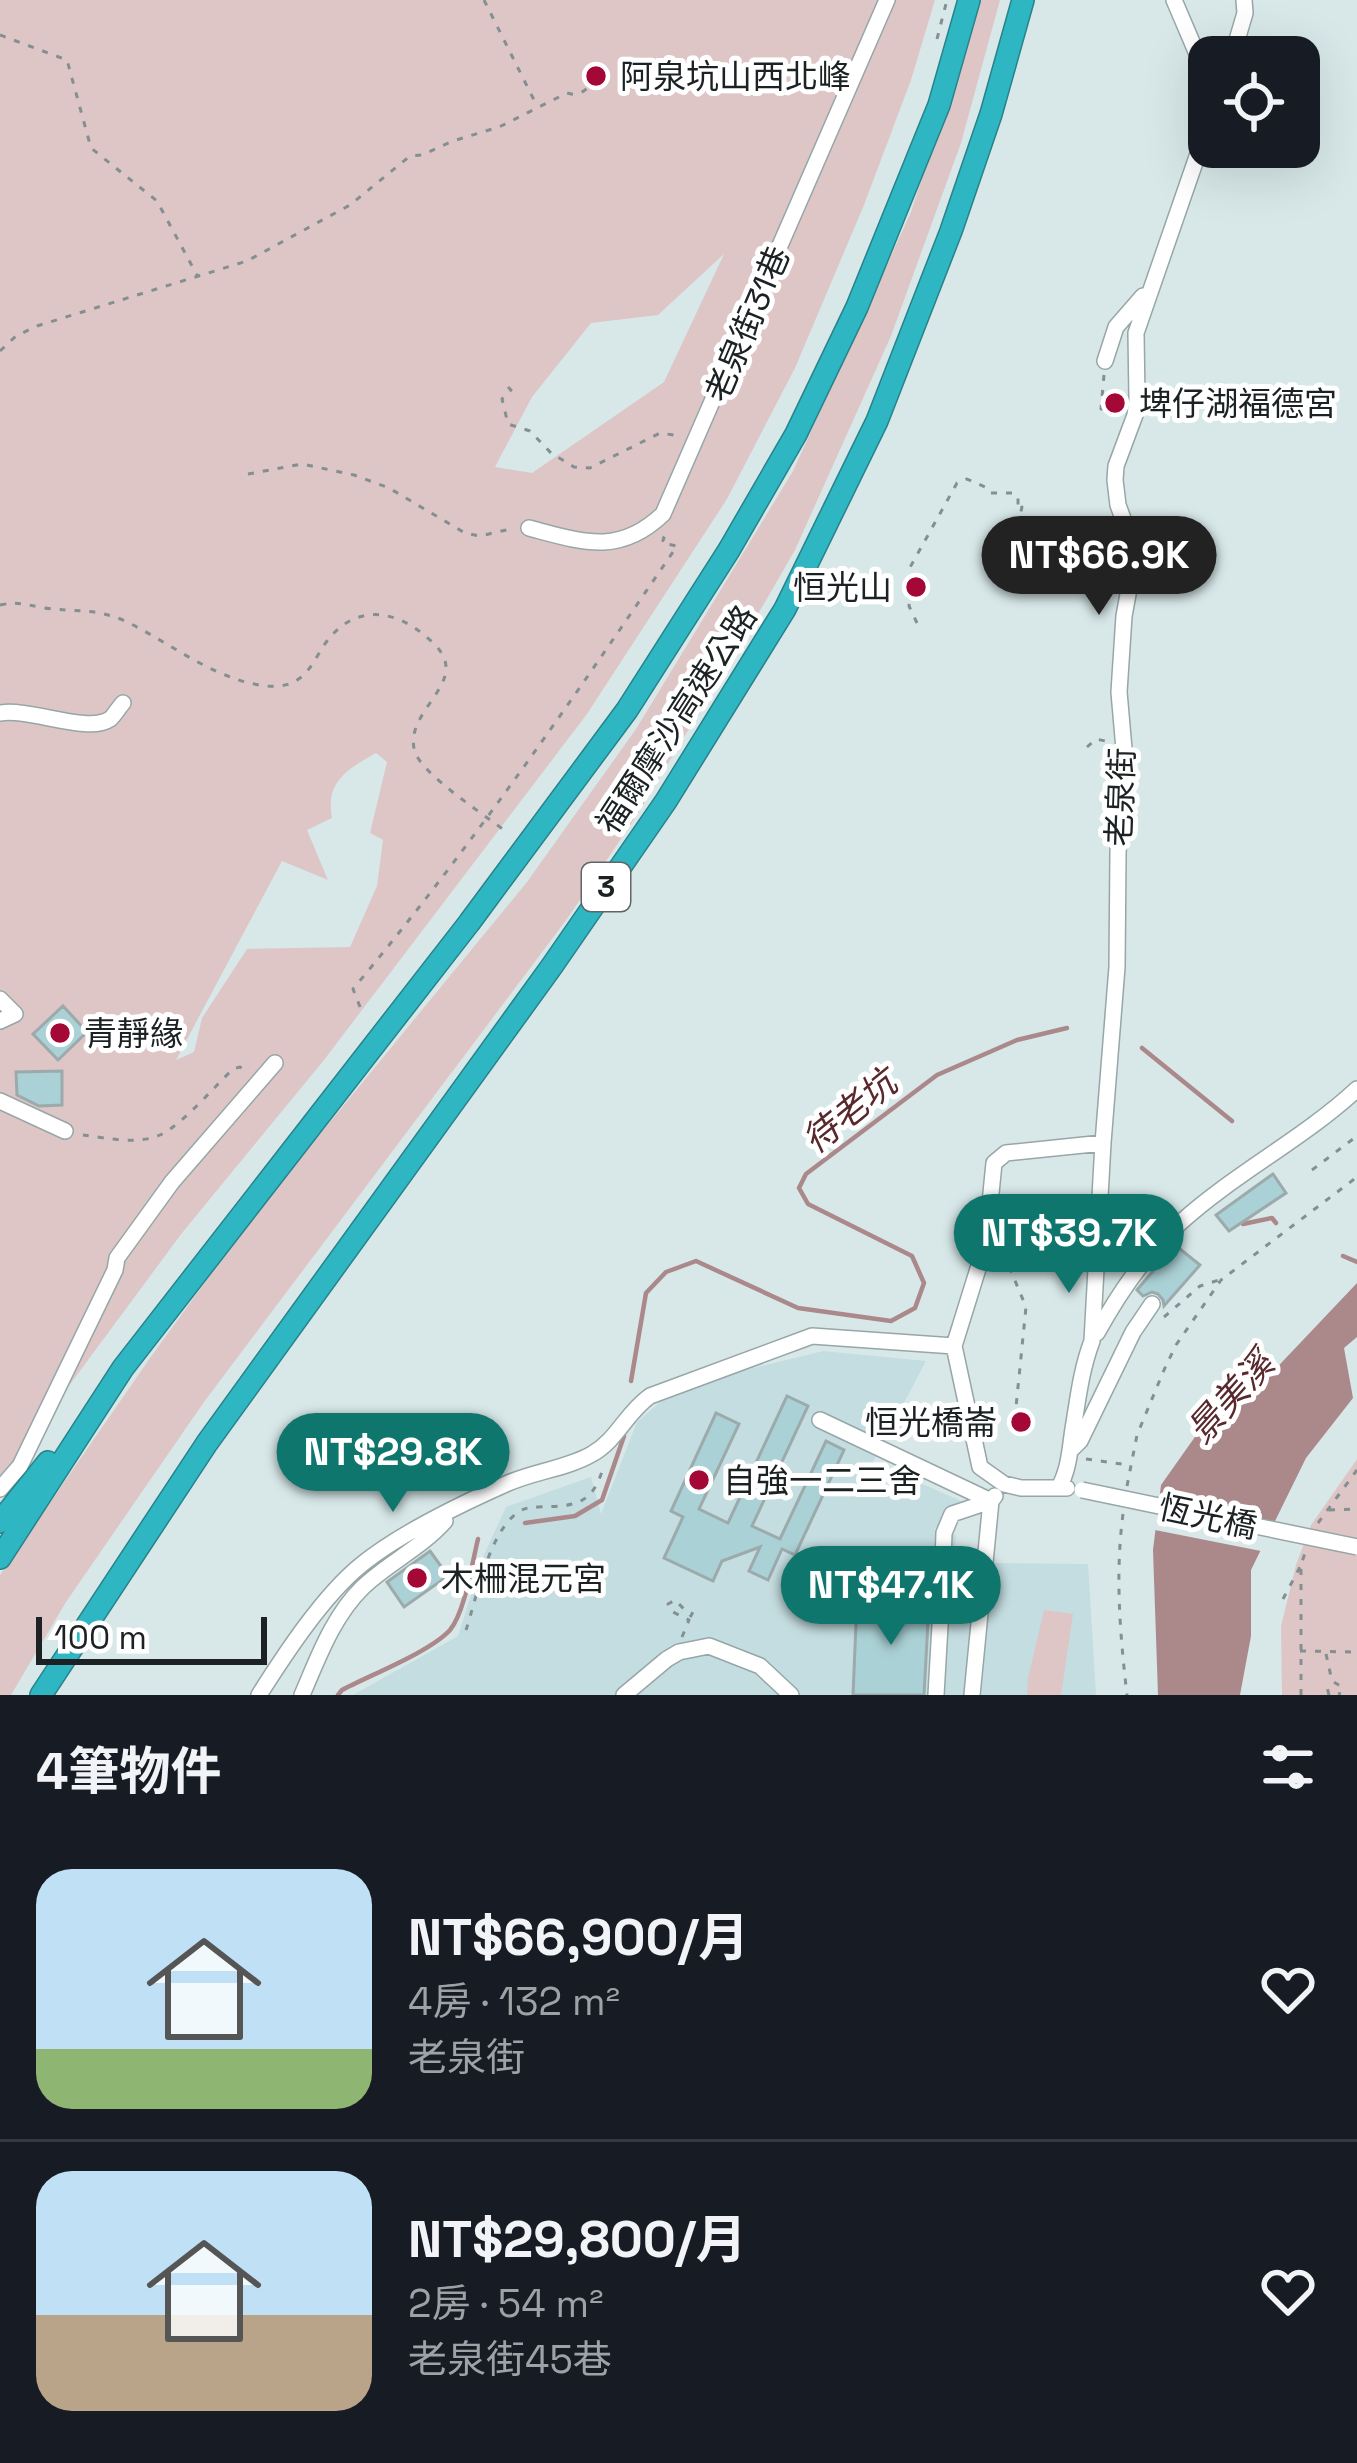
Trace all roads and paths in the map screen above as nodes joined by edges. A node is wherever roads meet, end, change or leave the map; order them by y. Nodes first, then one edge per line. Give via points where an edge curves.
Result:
1 (484, 0) edge
2 (887, 0) edge
3 (947, 0) edge
4 (969, 0) edge
5 (1023, 0) edge
6 (1174, 0) edge
7 (1244, 0) edge
8 (0, 35) edge
9 (1189, 36) edge
10 (1238, 36) edge
11 (937, 40) dead end
12 (597, 77) dead end
13 (537, 106) junction
14 (1193, 168) edge
15 (198, 277) junction
16 (1149, 290) junction
17 (0, 350) edge
18 (1105, 361) joint
19 (510, 388) dead end
20 (1126, 411) dead end
21 (699, 433) junction
22 (248, 474) dead end
23 (529, 528) joint
24 (646, 530) junction
25 (1109, 541) dead end
26 (1019, 549) junction
27 (1019, 559) dead end
28 (0, 605) edge
29 (917, 623) dead end
30 (122, 703) dead end
31 (0, 713) edge
32 (1124, 739) junction
33 (1087, 748) dead end
34 (487, 817) junction
35 (503, 830) dead end
36 (0, 999) edge
37 (361, 1007) dead end
38 (0, 1021) edge
39 (275, 1063) dead end
40 (257, 1083) junction
41 (1357, 1089) edge
42 (0, 1101) edge
43 (65, 1131) joint
44 (1357, 1136) edge
45 (1102, 1143) junction
46 (1312, 1170) dead end
47 (1357, 1177) edge
48 (986, 1243) junction
49 (1221, 1280) junction
50 (1152, 1304) dead end
51 (1160, 1321) dead end
52 (1093, 1341) junction
53 (954, 1346) junction
54 (123, 1368) junction
55 (1016, 1417) dead end
56 (820, 1420) dead end
57 (616, 1432) junction
58 (1078, 1455) junction
59 (1131, 1466) junction
60 (1357, 1470) edge
61 (1004, 1484) junction
62 (1059, 1487) junction
63 (0, 1490) edge
64 (1126, 1492) dead end
65 (991, 1501) junction
66 (1124, 1508) dead end
67 (1357, 1509) edge
68 (455, 1510) junction
69 (0, 1522) edge
70 (1357, 1547) edge
71 (0, 1558) edge
72 (840, 1587) dead end
73 (942, 1591) junction
74 (1283, 1599) dead end
75 (695, 1606) dead end
76 (689, 1620) dead end
77 (466, 1630) dead end
78 (1300, 1651) junction
79 (1325, 1652) junction
80 (1357, 1652) edge
81 (1332, 1681) junction
82 (40, 1695) edge
83 (259, 1695) edge
84 (302, 1695) edge
85 (624, 1695) edge
86 (791, 1695) edge
87 (936, 1695) edge
88 (972, 1695) edge
89 (1126, 1695) edge
90 (1300, 1695) edge
91 (1329, 1695) edge
92 (1340, 1695) edge

1 - 13 path
2 - 21 street, 老泉街31巷
3 - 11 path
4 - 54 highway, 福爾摩沙高速公路 via 939,105 857,307 729,550 574,782
5 - 82 highway, 福爾摩沙高速公路 / 3 via 992,114 885,400 785,609 666,801 206,1443
6 - 9 street
7 - 10 street
8 - 15 path via 67,60 91,148 157,201
12 - 13 path via 582,93
13 - 15 path via 410,155 350,205 247,261
14 - 16 street, 老泉街
15 - 17 path via 37,326
16 - 18 street via 1116,327
16 - 32 street, 老泉街 via 1136,333 1135,415 1114,480 1133,567 1119,692
18 - 20 path via 1101,409
19 - 21 path via 502,399 508,424 530,431 574,467 660,433
21 - 24 street, 老泉街31巷 via 663,514
22 - 23 path via 302,464 389,488 465,533
23 - 24 street via 610,543
24 - 34 path via 677,546
25 - 26 path
26 - 27 path
26 - 29 path via 1011,537 1022,507 1015,493 957,483 908,571
28 - 34 path via 92,610 230,678 280,687 298,680 347,622 375,612 405,621 441,651 446,667 419,715 415,752
30 - 31 street via 98,723
32 - 33 path
32 - 45 street, 老泉街
34 - 35 path
34 - 37 path via 353,989
36 - 38 street via 14,1015
39 - 40 street
40 - 43 path via 233,1069 159,1136
40 - 63 street via 117,1258 20,1466
41 - 52 street via 1178,1224 1121,1288
42 - 43 street
44 - 46 path
45 - 48 street via 1006,1153 994,1163
45 - 52 street, 老泉街
47 - 49 path
48 - 53 street
48 - 55 path via 1006,1259 1026,1307
49 - 51 path via 1199,1286
49 - 59 path via 1176,1345
50 - 58 street
52 - 58 street, 老泉街 via 1083,1366
53 - 57 street via 812,1336 650,1396
53 - 61 street via 980,1467
54 - 69 highway
54 - 71 highway, 福爾摩沙高速公路
56 - 65 street
57 - 68 street via 594,1454
57 - 77 path via 586,1498 518,1512 501,1531
58 - 59 path
58 - 62 street, 老泉街
59 - 64 path
60 - 67 path via 1325,1511
61 - 62 street, 恆光橋
61 - 65 street
62 - 70 street, 恆光橋, bridge
65 - 73 street via 952,1514
65 - 88 street
66 - 89 path via 1118,1611
68 - 83 street via 360,1566
68 - 84 street via 344,1609
72 - 73 street
73 - 87 street
74 - 78 path via 1301,1565
75 - 76 path via 691,1616 672,1600 669,1608
78 - 79 path
78 - 90 path
79 - 80 path
79 - 81 path
81 - 91 path
81 - 92 path
85 - 86 street via 667,1659 709,1646 760,1666

